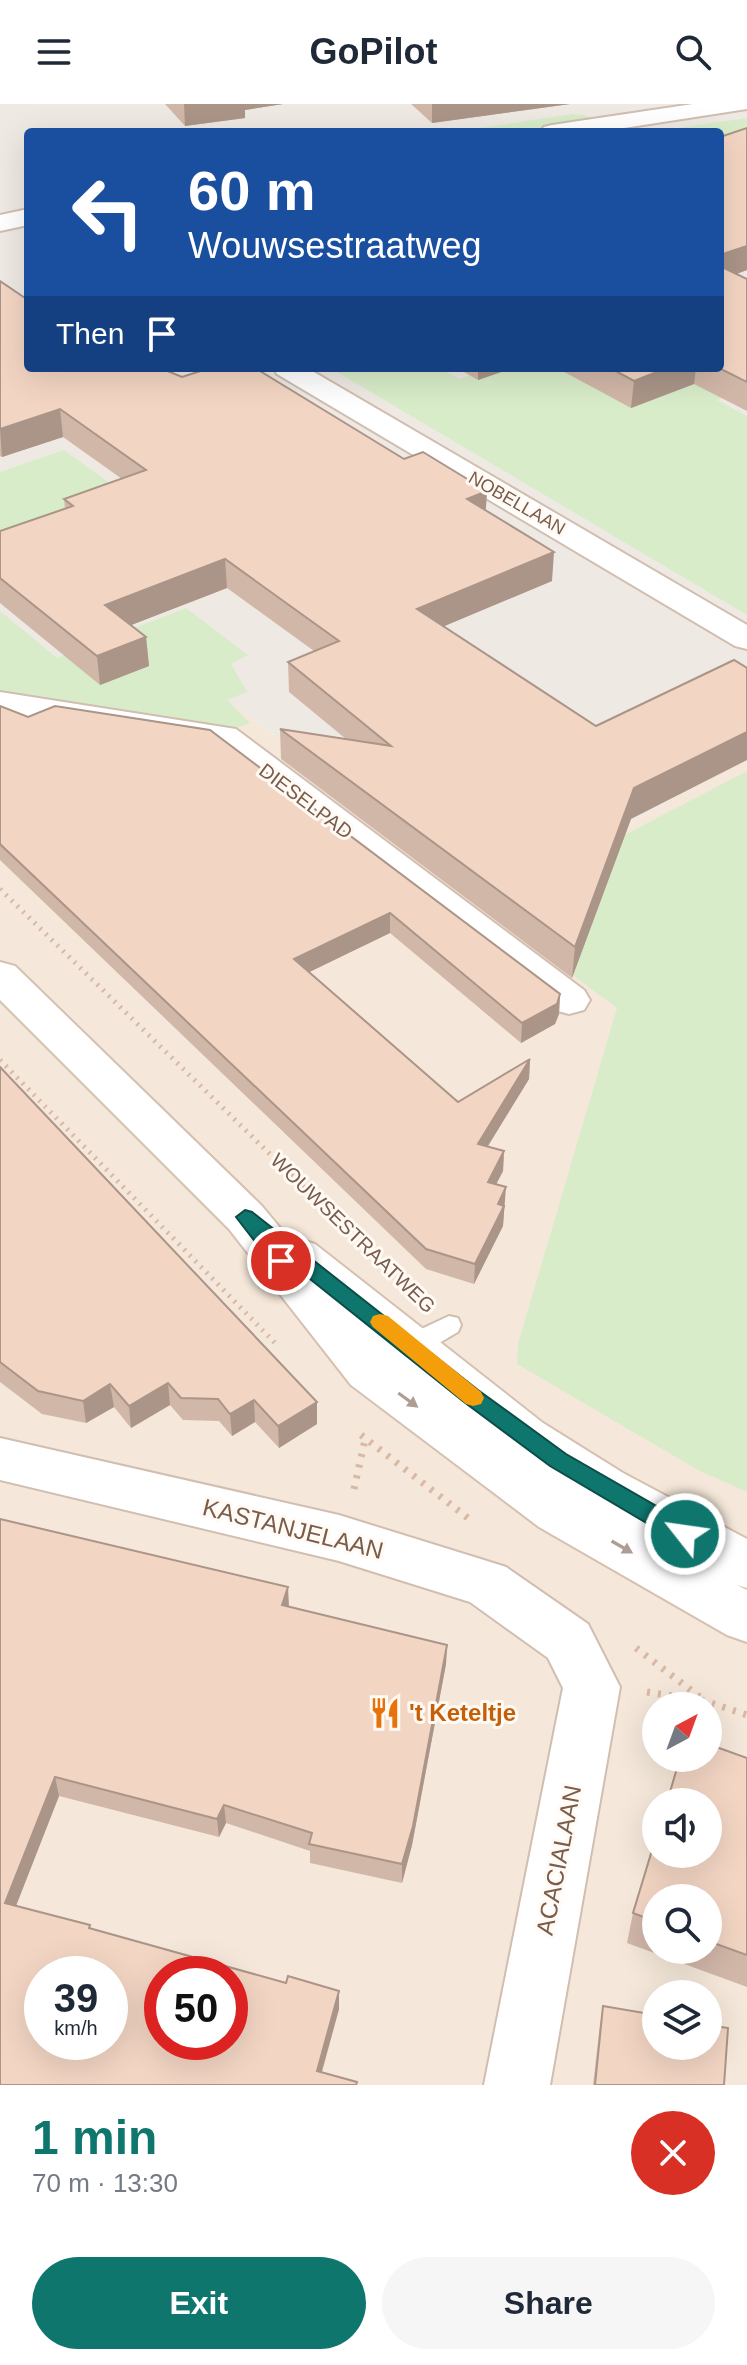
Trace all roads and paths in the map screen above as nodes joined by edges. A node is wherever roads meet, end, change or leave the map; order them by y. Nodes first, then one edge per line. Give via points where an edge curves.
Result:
1 (739, 104) edge
2 (579, 128) edge
3 (24, 218) edge
4 (0, 223) edge
5 (294, 372) edge
6 (747, 639) edge
7 (0, 703) edge
8 (0, 889) edge
9 (0, 976) edge
10 (569, 1000) dead end
11 (0, 1060) edge
12 (343, 1225) dead end
13 (409, 1347) junction
14 (283, 1351) dead end
15 (356, 1428) dead end
16 (365, 1439) dead end
17 (0, 1459) edge
18 (747, 1565) edge
19 (747, 1618) edge
20 (568, 1641) joint
21 (722, 1707) edge
22 (747, 1715) edge
23 (517, 2085) edge

1 - 2 street
3 - 4 street
5 - 6 street, NOBELLAAN
7 - 10 street, DIESELPAD via 223,737
8 - 12 path, WOUWSESTRAATWEG
9 - 13 street via 245,1217
11 - 14 path
13 - 18 street via 558,1460
13 -> 19 street via 558,1511
15 - 16 path
17 - 20 street, KASTANJELAAN via 339,1538 487,1584
20 - 23 street, ACACIALAAN via 592,1687
21 - 22 path

